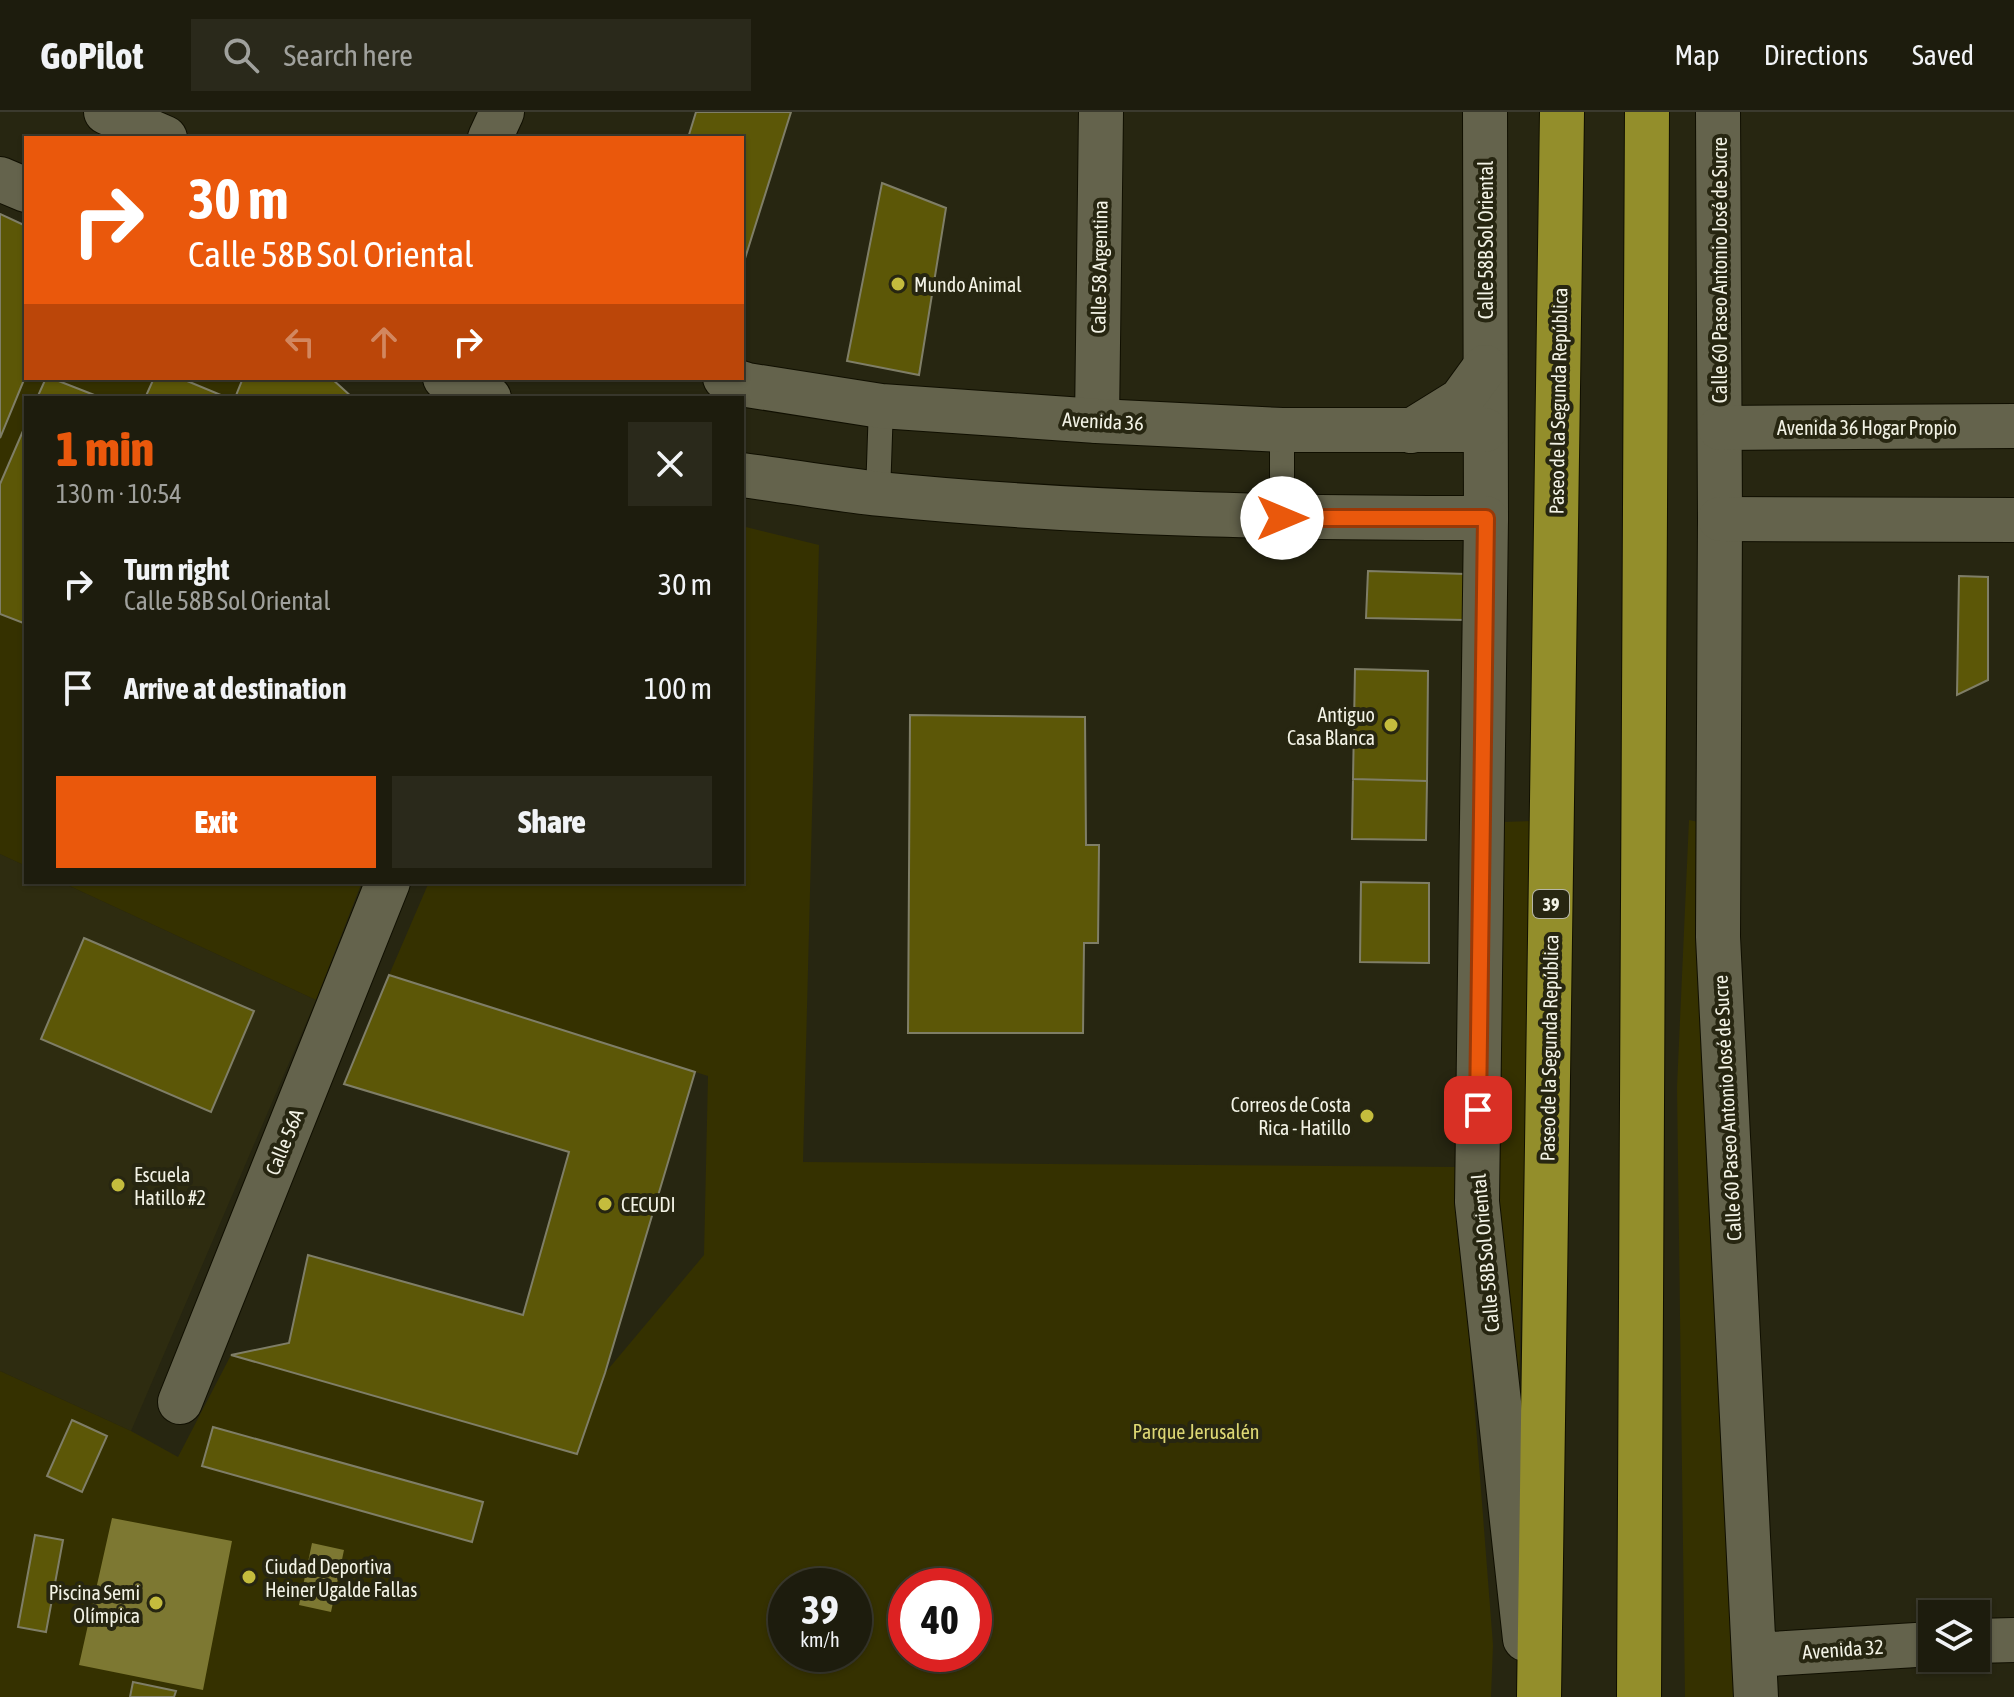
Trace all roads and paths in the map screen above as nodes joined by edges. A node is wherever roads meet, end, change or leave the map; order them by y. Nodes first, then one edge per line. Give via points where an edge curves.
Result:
1 (106, 112) edge
2 (176, 112) edge
3 (502, 112) edge
4 (1101, 112) edge
5 (1485, 112) edge
6 (1562, 112) edge
7 (1647, 112) edge
8 (1718, 112) edge
9 (160, 136) edge
10 (166, 136) edge
11 (491, 136) edge
12 (0, 179) edge
13 (24, 189) edge
14 (1485, 367) junction
15 (449, 380) edge
16 (731, 380) edge
17 (485, 396) edge
18 (881, 406) junction
19 (1097, 421) junction
20 (2014, 426) edge
21 (1720, 428) junction
22 (1282, 430) junction
23 (1485, 430) junction
24 (1411, 431) junction
25 (744, 475) edge
26 (878, 494) junction
27 (1282, 518) junction
28 (1486, 518) junction
29 (1720, 519) junction
30 (2014, 520) edge
31 (387, 884) edge
32 (180, 1402) dead end
33 (2014, 1640) edge
34 (1990, 1641) edge
35 (1918, 1647) edge
36 (1755, 1676) edge
37 (1531, 1697) edge
38 (1539, 1697) edge
39 (1639, 1697) edge

1 - 9 street
2 - 10 street
3 - 11 street
4 - 19 street, Calle 58 Argentina
5 - 14 street, Calle 58B Sol Oriental
6 - 38 highway, Paseo de la Segunda República / 39
7 - 39 highway
8 - 21 street, Calle 60 Paseo Antonio José de Sucre
12 - 13 street
14 - 23 street
14 - 24 street via 1461,400
15 - 17 street
16 - 18 street, Avenida 36
18 - 19 street, Avenida 36
18 - 26 lane
19 - 22 street, Avenida 36
20 - 21 street, Avenida 36 Hogar Propio
21 - 29 street
22 - 24 street, Avenida 36
22 - 27 lane
23 - 24 street, Avenida 36
23 - 28 street
25 - 26 street
26 - 27 street
27 - 28 street
28 - 37 street, Calle 58B Sol Oriental via 1477,1202
29 - 30 street
29 - 36 street, Calle 60 Paseo Antonio José de Sucre via 1718,937
31 - 32 street, Calle 56A
33 - 34 street
35 - 36 street, Avenida 32

